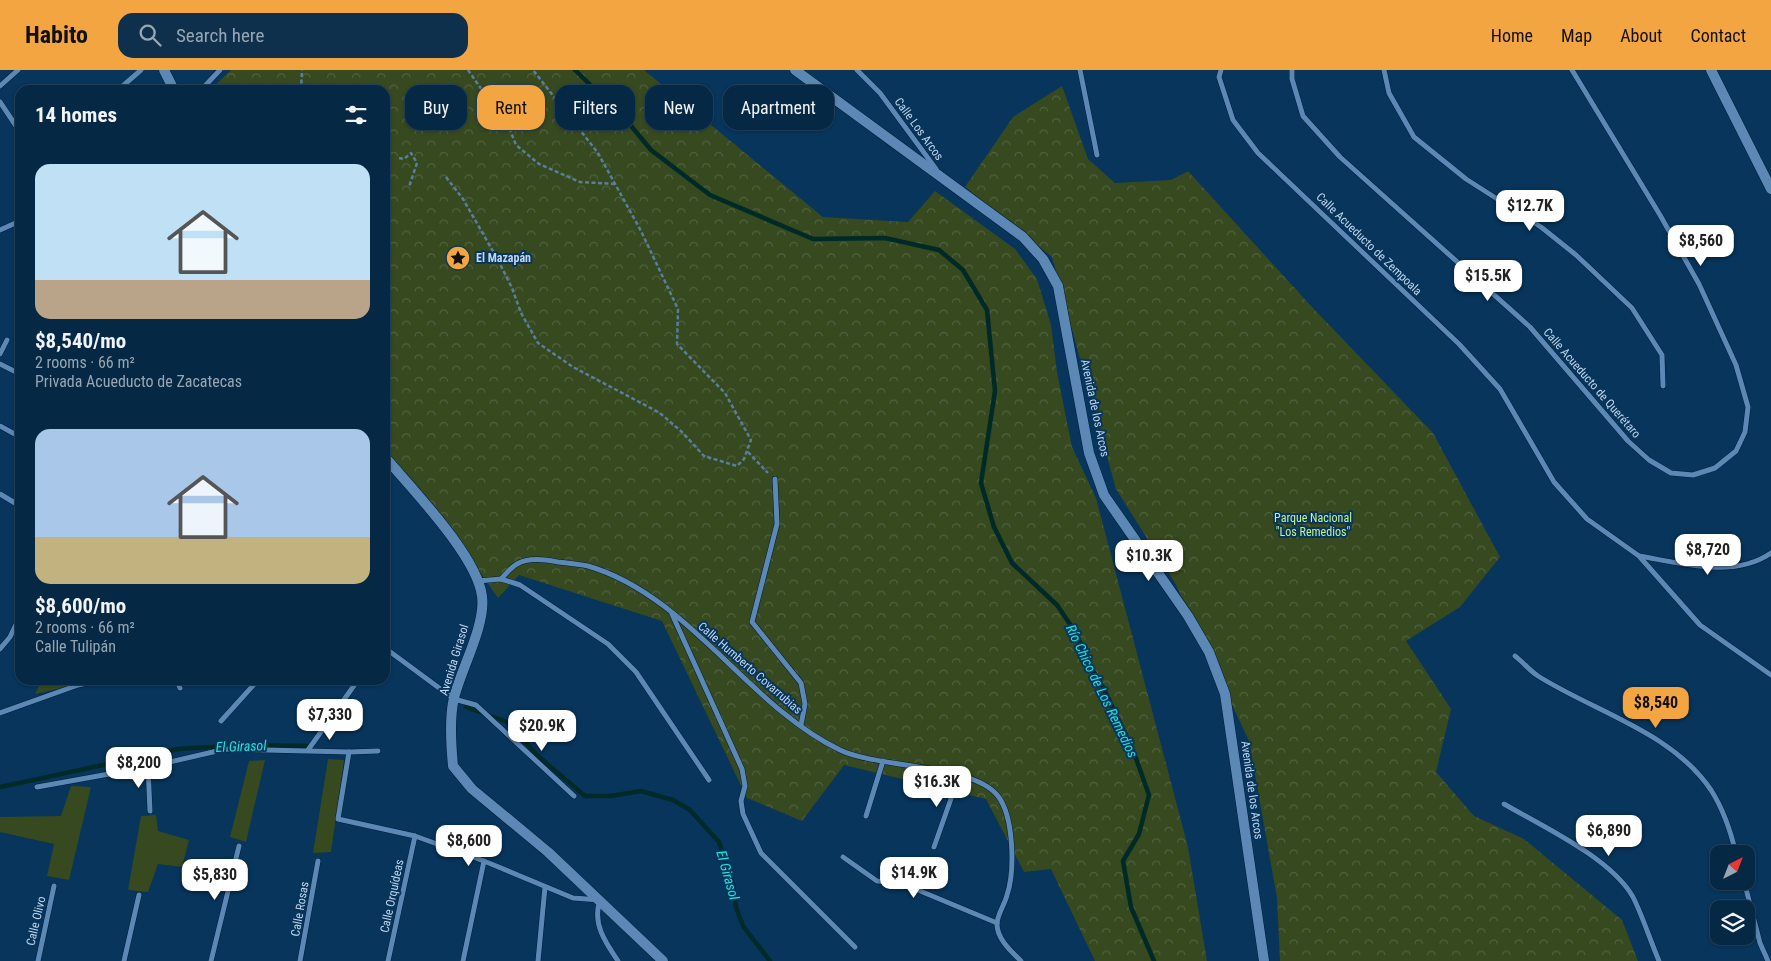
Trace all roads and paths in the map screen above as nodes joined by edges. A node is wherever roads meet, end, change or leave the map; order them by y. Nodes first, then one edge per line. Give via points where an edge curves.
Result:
1 (18, 70) edge
2 (141, 70) edge
3 (164, 70) edge
4 (220, 70) edge
5 (302, 70) edge
6 (468, 70) edge
7 (533, 70) edge
8 (795, 70) edge
9 (857, 70) edge
10 (1080, 70) edge
11 (1221, 70) edge
12 (1292, 70) edge
13 (1384, 70) edge
14 (1572, 70) edge
15 (1711, 70) edge
16 (124, 85) edge
17 (172, 85) edge
18 (206, 85) edge
19 (301, 85) edge
20 (0, 86) edge
21 (0, 102) edge
22 (15, 124) edge
23 (1097, 155) dead end
24 (399, 158) dead end
25 (1768, 173) edge
26 (446, 177) dead end
27 (943, 180) junction
28 (616, 184) junction
29 (409, 187) dead end
30 (1771, 189) edge
31 (15, 223) edge
32 (0, 230) edge
33 (7, 340) dead end
34 (0, 354) edge
35 (0, 364) edge
36 (15, 372) edge
37 (1663, 386) dead end
38 (0, 426) edge
39 (15, 434) edge
40 (747, 451) junction
41 (390, 463) edge
42 (775, 478) joint
43 (0, 494) edge
44 (15, 503) edge
45 (1771, 553) edge
46 (1639, 556) junction
47 (500, 579) junction
48 (478, 580) junction
49 (671, 612) junction
50 (15, 626) edge
51 (0, 649) edge
52 (390, 652) edge
53 (1515, 656) dead end
54 (1771, 675) edge
55 (78, 685) edge
56 (178, 685) edge
57 (253, 685) edge
58 (354, 685) edge
59 (180, 688) dead end
60 (454, 699) junction
61 (0, 713) edge
62 (220, 721) dead end
63 (800, 725) junction
64 (308, 749) junction
65 (378, 751) dead end
66 (349, 752) junction
67 (883, 762) junction
68 (148, 767) junction
69 (959, 776) junction
70 (709, 780) dead end
71 (37, 787) dead end
72 (574, 796) dead end
73 (1504, 804) dead end
74 (150, 811) dead end
75 (866, 816) dead end
76 (415, 836) junction
77 (1734, 845) edge
78 (239, 846) dead end
79 (934, 847) dead end
80 (843, 857) dead end
81 (318, 861) dead end
82 (484, 861) junction
83 (54, 886) dead end
84 (545, 887) junction
85 (1746, 890) edge
86 (139, 895) dead end
87 (600, 900) junction
88 (997, 923) junction
89 (855, 947) dead end
90 (38, 961) edge
91 (124, 961) edge
92 (211, 961) edge
93 (300, 961) edge
94 (388, 961) edge
95 (463, 961) edge
96 (538, 961) edge
97 (618, 961) edge
98 (663, 961) edge
99 (1021, 961) edge
100 (1264, 961) edge
101 (1659, 961) edge
102 (1768, 961) edge

1 - 20 street
2 - 16 street
3 - 17 main road
4 - 18 street
5 - 19 path
6 - 28 path via 510,130 516,144 539,164 580,182
7 - 28 path via 598,152
8 - 27 main road, Avenida de los Arcos
9 - 27 street, Calle Los Arcos via 880,93
10 - 23 street
11 - 46 street, Calle Acueducto de Zempoala via 1220,77 1233,120 1258,153 1459,344 1500,389 1554,482 1586,519
12 - 14 street, Calle Acueducto de Querétaro via 1303,116 1340,157 1530,327 1628,441 1650,460 1671,472 1693,475 1715,468 1736,451 1745,432 1748,407 1736,365 1699,284
13 - 37 street via 1389,93 1414,137 1466,179 1541,227 1632,308 1662,355
15 - 25 main road
21 - 22 street
24 - 29 path via 404,159 411,153 417,163
25 - 30 main road
26 - 40 path via 463,199 498,260 538,343 573,367 660,413 704,456 737,466
27 - 100 main road, Avenida de los Arcos via 1023,237 1043,259 1058,286 1089,453 1104,495 1188,616 1208,652 1225,694
28 - 40 path via 678,309 677,344 725,393 751,440
31 - 32 street
33 - 34 street
35 - 36 street
38 - 39 street
40 - 42 path
41 - 48 main road, Avenida Girasol via 468,558
42 - 63 street via 777,524 752,622 802,683 805,704
43 - 44 street
45 - 46 street via 1736,566 1692,566
46 - 54 street via 1700,625
47 - 48 street
47 - 49 street, Calle Humberto Covarrubias via 518,563 539,559 588,566 633,586
47 - 70 street via 520,585 608,644 636,672
48 - 60 main road, Avenida Girasol via 482,597 478,627
49 - 63 street, Calle Humberto Covarrubias
49 - 89 street via 742,769 745,786 741,801 743,814 761,853
50 - 51 street
52 - 60 street
53 - 77 street via 1537,675 1651,737 1688,763 1711,791
55 - 61 street
56 - 59 street
57 - 62 street
58 - 64 street
60 - 72 street via 476,705
60 - 87 main road, Avenida Girasol via 453,766 460,776
63 - 67 street, Calle Humberto Covarrubias via 841,750
64 - 66 street
64 - 68 street via 226,749
65 - 66 street
66 - 76 street via 338,819
67 - 69 street, Calle Humberto Covarrubias via 931,768
67 - 75 street
68 - 71 street
68 - 74 street
69 - 79 street
69 - 88 street, Calle Humberto Covarrubias via 991,789 998,796 1009,820 1012,867 1008,894
73 - 101 street via 1586,852 1613,874 1632,896
76 - 82 street
76 - 94 street, Calle Orquídeas
78 - 92 street
80 - 88 street via 877,881 901,882
81 - 93 street, Calle Rosas
82 - 84 street
82 - 95 street
83 - 90 street, Calle Olivo
84 - 87 street via 573,898
84 - 96 street
85 - 102 street
86 - 91 street
87 - 97 street via 596,914 600,928
87 - 98 main road, Avenida Girasol
88 - 99 street via 1002,940

